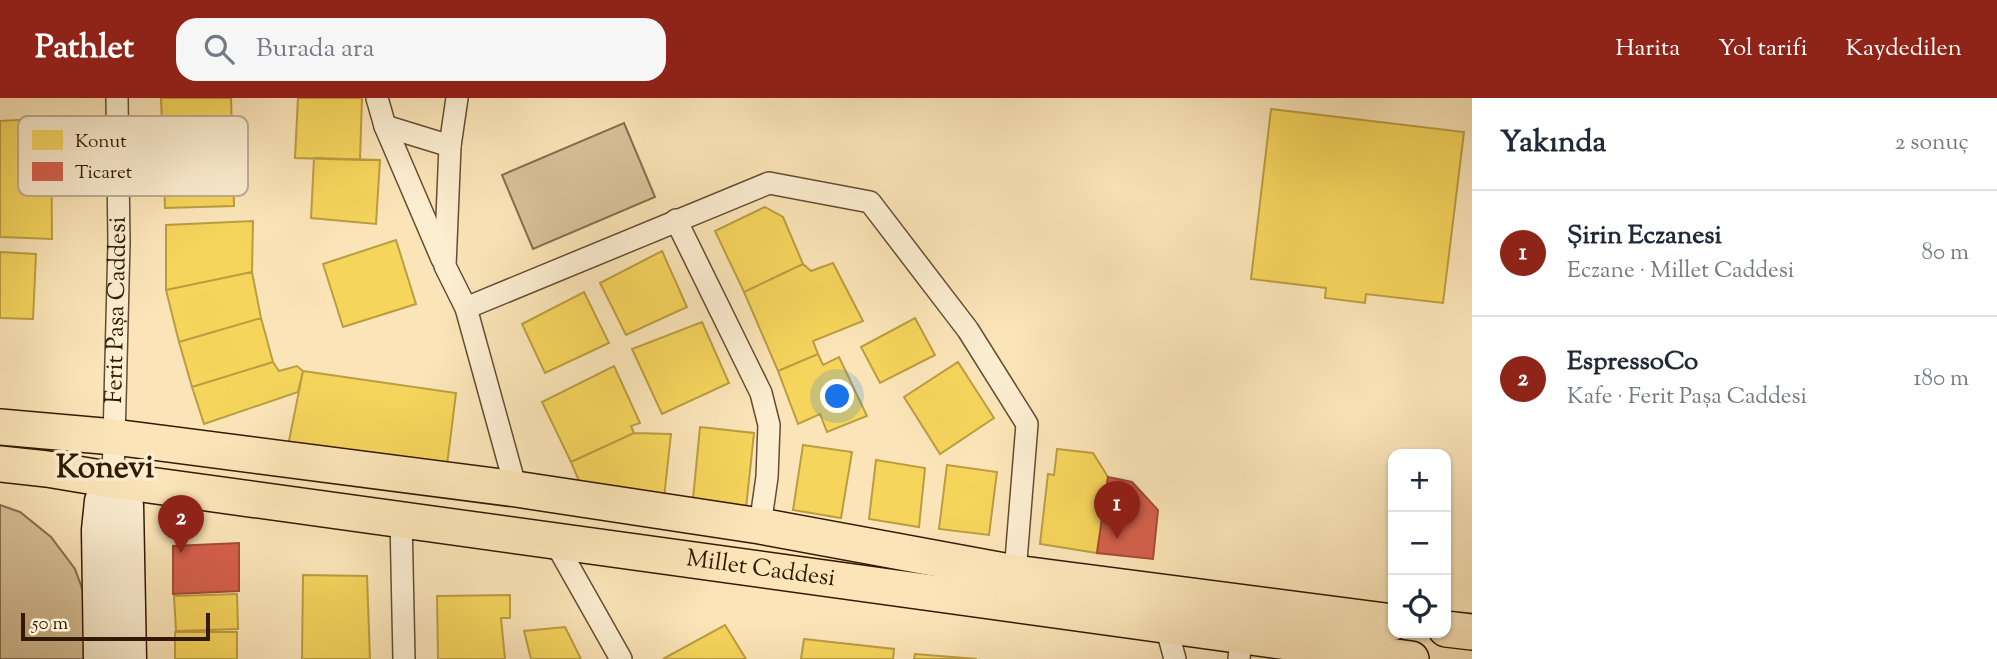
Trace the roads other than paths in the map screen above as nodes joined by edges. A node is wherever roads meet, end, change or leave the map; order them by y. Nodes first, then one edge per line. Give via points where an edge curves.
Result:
1 (117, 98) edge
2 (377, 98) edge
3 (457, 98) edge
4 (117, 116) edge
5 (385, 126) junction
6 (450, 146) junction
7 (118, 196) edge
8 (676, 220) junction
9 (444, 266) junction
10 (466, 309) junction
11 (0, 427) edge
12 (114, 437) junction
13 (0, 464) edge
14 (113, 480) junction
15 (516, 489) junction
16 (401, 519) junction
17 (760, 526) junction
18 (555, 542) junction
19 (1015, 573) junction
20 (1388, 621) edge
21 (1170, 643) edge
22 (1240, 648) edge
23 (100, 659) edge
24 (130, 659) edge
25 (404, 659) edge
26 (621, 659) edge
27 (1411, 659) edge

1 - 4 street, Ferit Paşa Caddesi
2 - 5 street
3 - 6 street
5 - 6 street
5 - 9 street
6 - 9 street
7 - 12 street, Ferit Paşa Caddesi
8 - 10 street
8 - 17 street via 761,393 769,425
8 - 19 street via 769,183 870,202 968,330 1027,424
9 - 10 street
10 - 15 street
11 - 12 main road, Millet Caddesi
12 - 14 street, Ferit Paşa Caddesi
12 - 15 main road, Millet Caddesi
13 - 14 main road, Millet Caddesi
14 - 16 main road, Millet Caddesi
14 - 23 main road, Ferit Paşa Caddesi via 101,501 98,530
14 - 24 main road, Ferit Paşa Caddesi via 127,505
15 - 17 main road, Millet Caddesi
16 - 18 main road, Millet Caddesi
16 - 25 street
17 - 19 main road, Millet Caddesi
18 - 21 main road, Millet Caddesi
18 - 26 street
19 - 20 main road, Millet Caddesi
21 - 22 main road, Millet Caddesi
22 - 27 main road, Millet Caddesi

